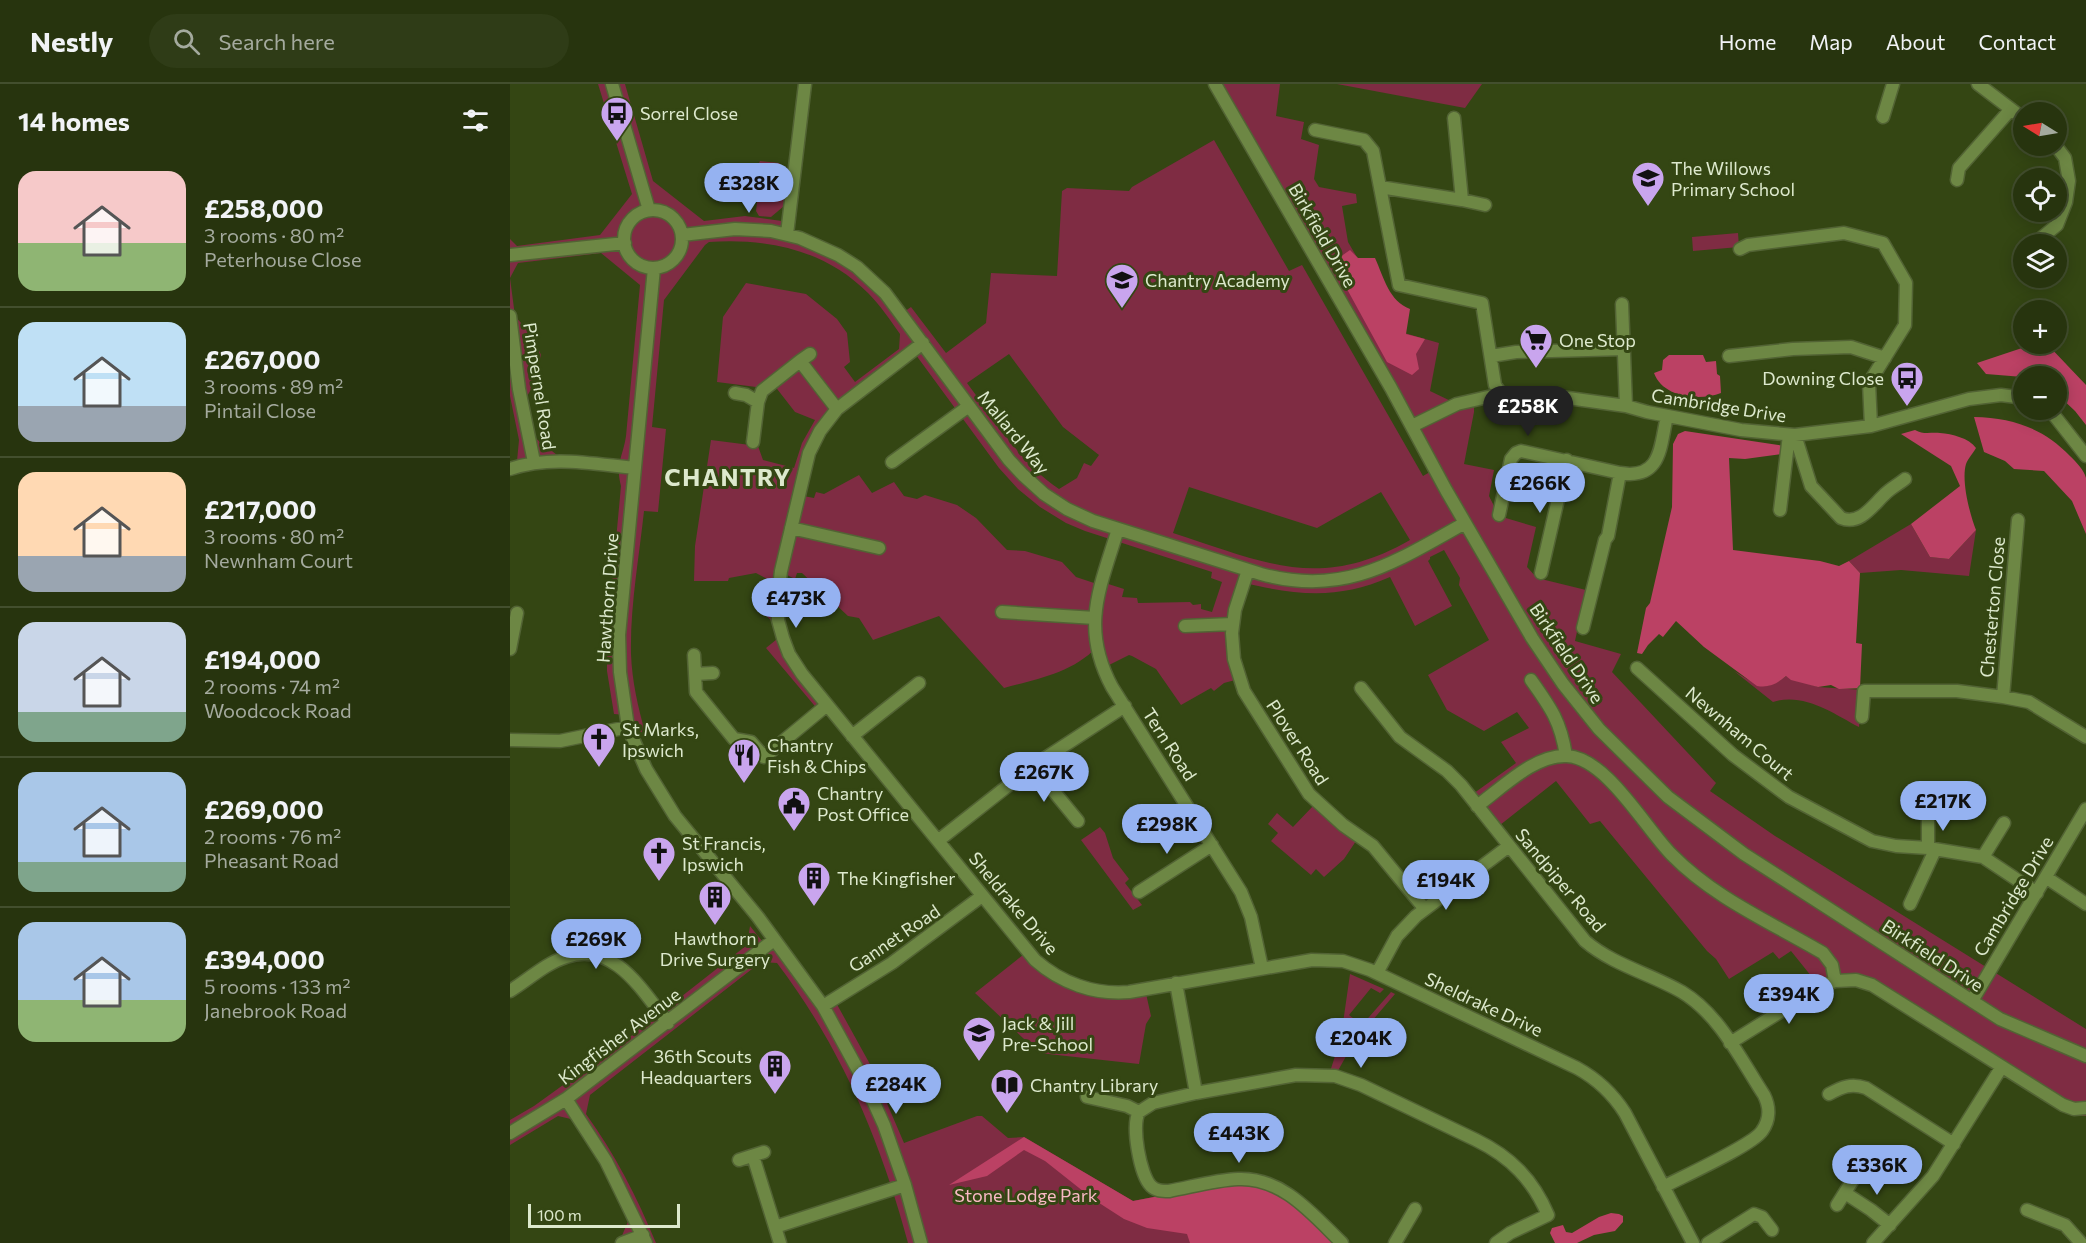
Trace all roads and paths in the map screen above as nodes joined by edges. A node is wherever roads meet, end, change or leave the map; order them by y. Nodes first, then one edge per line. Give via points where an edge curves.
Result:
1 (612, 84) edge
2 (805, 84) edge
3 (1215, 84) edge
4 (1893, 84) edge
5 (1978, 84) edge
6 (2011, 109) joint
7 (1882, 117) dead end
8 (1454, 118) dead end
9 (1315, 130) dead end
10 (2064, 156) edge
11 (1957, 180) dead end
12 (1380, 187) junction
13 (1462, 200) junction
14 (1485, 205) dead end
15 (649, 210) junction
16 (787, 234) junction
17 (2046, 234) edge
18 (682, 235) junction
19 (625, 243) junction
20 (1740, 249) dead end
21 (510, 255) edge
22 (654, 268) junction
23 (1622, 304) dead end
24 (510, 316) edge
25 (923, 344) junction
26 (1624, 349) junction
27 (1491, 356) junction
28 (1729, 356) dead end
29 (1885, 358) junction
30 (735, 393) dead end
31 (1501, 393) junction
32 (2013, 397) edge
33 (758, 402) junction
34 (969, 406) junction
35 (1626, 406) junction
36 (837, 409) junction
37 (1667, 416) junction
38 (2058, 420) edge
39 (1412, 426) junction
40 (1871, 426) junction
41 (1792, 435) junction
42 (753, 442) dead end
43 (2086, 456) edge
44 (1567, 460) junction
45 (534, 462) junction
46 (892, 462) dead end
47 (635, 468) junction
48 (510, 469) edge
49 (1620, 473) junction
50 (1905, 479) dead end
51 (1780, 510) dead end
52 (1499, 515) dead end
53 (2018, 520) dead end
54 (1465, 523) junction
55 (790, 528) junction
56 (1119, 530) junction
57 (879, 548) dead end
58 (1248, 570) junction
59 (1541, 573) dead end
60 (1002, 612) dead end
61 (516, 613) dead end
62 (1095, 618) junction
63 (1232, 624) junction
64 (1185, 626) dead end
65 (1583, 628) dead end
66 (510, 649) edge
67 (694, 655) dead end
68 (1637, 668) dead end
69 (713, 673) dead end
70 (695, 674) junction
71 (1532, 680) dead end
72 (919, 683) dead end
73 (1361, 688) dead end
74 (2002, 697) junction
75 (827, 705) junction
76 (1125, 706) junction
77 (1862, 717) dead end
78 (628, 727) junction
79 (852, 736) junction
80 (2086, 737) edge
81 (510, 740) edge
82 (1566, 756) junction
83 (1033, 766) junction
84 (1477, 806) junction
85 (2086, 809) edge
86 (1928, 815) dead end
87 (1078, 821) dead end
88 (2004, 823) dead end
89 (939, 840) junction
90 (1212, 844) junction
91 (1509, 846) junction
92 (1932, 849) junction
93 (1983, 857) junction
94 (2047, 878) junction
95 (1139, 892) dead end
96 (2037, 893) junction
97 (982, 897) junction
98 (1910, 904) dead end
99 (2086, 904) edge
100 (1424, 908) junction
101 (774, 940) junction
102 (1262, 968) junction
103 (1377, 973) junction
104 (1835, 981) junction
105 (1176, 983) junction
106 (510, 991) edge
107 (1972, 1001) junction
108 (824, 1006) junction
109 (668, 1023) junction
110 (1730, 1044) junction
111 (2086, 1056) edge
112 (2001, 1068) junction
113 (1196, 1093) junction
114 (1829, 1094) dead end
115 (1087, 1097) dead end
116 (566, 1099) junction
117 (2086, 1108) edge
118 (1139, 1112) junction
119 (510, 1133) edge
120 (1954, 1144) junction
121 (739, 1160) dead end
122 (1854, 1178) dead end
123 (905, 1185) junction
124 (1663, 1187) junction
125 (1845, 1193) junction
126 (1838, 1205) dead end
127 (1415, 1209) dead end
128 (2027, 1210) dead end
129 (1890, 1225) junction
130 (775, 1227) junction
131 (1772, 1230) dead end
132 (645, 1239) edge
133 (622, 1243) edge
134 (780, 1243) edge
135 (921, 1243) edge
136 (1342, 1243) edge
137 (1395, 1243) edge
138 (1496, 1243) edge
139 (1693, 1243) edge
140 (1707, 1243) edge
141 (1873, 1243) edge
142 (2081, 1243) edge

1 - 15 street
2 - 16 street
3 - 39 street, Birkfield Drive
4 - 7 street
5 - 6 street
6 - 11 street via 1959,168
8 - 13 street
9 - 12 street via 1364,140 1373,151
10 - 17 street via 2068,181 2066,202 2057,225
12 - 13 street
12 - 27 street via 1399,285 1482,303
13 - 14 street
15 - 18 street via 669,214
15 - 19 street via 632,219 626,228
16 - 18 street, Mallard Way via 735,229
16 - 25 street, Mallard Way via 830,250 857,267 885,293
18 - 22 street via 675,258
19 - 21 street
19 - 22 street via 635,261
20 - 29 street via 1844,233 1883,243 1906,283 1905,325
22 - 47 street, Hawthorn Drive
23 - 26 street
24 - 45 street, Pimpernel Road
25 - 34 street, Mallard Way
25 - 36 street, Sheldrake Drive
26 - 27 street
26 - 35 street
27 - 31 street via 1495,385
28 - 29 street via 1851,347
29 - 40 street via 1869,383
30 - 33 street
31 - 35 street, Cambridge Drive
31 - 39 street, Cambridge Drive via 1457,404
32 - 40 street, Cambridge Drive via 1969,399
33 - 36 street via 764,388 805,358
33 - 42 street
34 - 46 street
34 - 56 street, Mallard Way via 1009,460 1038,490 1079,515
35 - 37 street, Cambridge Drive
36 - 55 street, Sheldrake Drive via 809,453
37 - 41 street, Cambridge Drive
37 - 49 street via 1656,462 1646,471
38 - 43 street
39 - 54 street, Birkfield Drive
40 - 41 street, Cambridge Drive
41 - 50 street via 1811,486 1841,518 1856,519 1867,513
41 - 51 street
44 - 49 street
44 - 52 street via 1516,453 1511,459
44 - 59 street
45 - 47 street
45 - 48 street
47 - 78 street, Hawthorn Drive via 619,647
49 - 65 street
53 - 74 street, Chesterton Close
54 - 58 street, Mallard Way via 1398,560 1356,577 1298,582
54 - 107 street, Birkfield Drive via 1563,684 1599,729 1645,776 1679,807 1744,854
55 - 57 street
55 - 75 street, Sheldrake Drive via 779,578 779,626 793,661
56 - 58 street, Mallard Way
56 - 62 street, Tern Road
58 - 63 street, Plover Road
60 - 62 street
61 - 66 street
62 - 76 street, Tern Road via 1102,665
63 - 64 street
63 - 100 street, Plover Road via 1234,659 1241,684 1300,782 1317,802 1373,846
67 - 70 street
68 - 92 street, Newnham Court via 1733,755 1789,797 1872,841
69 - 70 street
70 - 75 street via 697,694 736,741 752,742 764,758
71 - 82 street via 1559,723
72 - 79 street
73 - 84 street, Sandpiper Road via 1400,737 1447,771
74 - 77 street, Chesterton Close via 1957,691 1864,692
74 - 80 street, Chesterton Close via 2030,702
75 - 79 street, Sheldrake Drive
76 - 83 street
76 - 90 street, Tern Road
78 - 81 street via 560,741
78 - 101 street, Hawthorn Drive via 646,769 671,811
79 - 89 street, Sheldrake Drive
82 - 84 street via 1534,764
82 - 104 street via 1586,761 1604,774 1664,847 1697,878 1823,953 1832,965
83 - 87 street
83 - 89 street
84 - 91 street, Sandpiper Road
85 - 94 street, Cambridge Drive
86 - 92 street
88 - 93 street
89 - 97 street, Sheldrake Drive
90 - 95 street
90 - 102 street, Tern Road via 1246,903
91 - 100 street
91 - 110 street, Sandpiper Road via 1585,941 1694,1001 1712,1017
92 - 93 street, Newnham Court
92 - 98 street
93 - 96 street, Newnham Court
94 - 96 street, Cambridge Drive
94 - 99 street
96 - 107 street, Cambridge Drive
97 - 105 street, Sheldrake Drive via 1035,960 1065,981 1112,992
97 - 108 street, Gannet Road via 892,963
100 - 103 street via 1397,936
101 - 108 street, Hawthorn Drive
101 - 109 street, Kingfisher Avenue
102 - 103 street, Sheldrake Drive via 1327,959
102 - 105 street, Sheldrake Drive
103 - 124 street, Sheldrake Drive via 1577,1068 1598,1082 1625,1113
104 - 110 street
104 - 112 street via 1856,980 1872,985
105 - 113 street
106 - 109 street via 561,959 594,955 623,969
107 - 111 street, Birkfield Drive via 2000,1018
108 - 123 street, Hawthorn Drive via 864,1082
109 - 116 street, Kingfisher Avenue
110 - 124 street, Sandpiper Road via 1766,1099 1768,1115 1764,1128 1731,1152
112 - 117 street via 2067,1107
112 - 120 street
113 - 118 street via 1153,1103
113 - 138 street via 1296,1075 1343,1078 1495,1150 1523,1173 1548,1215
114 - 120 street via 1847,1086 1866,1088
115 - 118 street
116 - 119 street, Kingfisher Avenue
116 - 132 street via 606,1161
118 - 136 street via 1136,1132 1144,1173 1152,1187 1169,1191 1238,1179 1265,1183 1295,1198
120 - 129 street via 1923,1189
121 - 130 street via 758,1154
122 - 125 street
123 - 130 street
123 - 135 street, Hawthorn Drive
124 - 139 street, Sheldrake Drive
125 - 126 street
125 - 129 street
127 - 137 street
128 - 142 street via 2065,1225
129 - 141 street
130 - 134 street
131 - 140 street via 1762,1216 1754,1214
132 - 133 street

